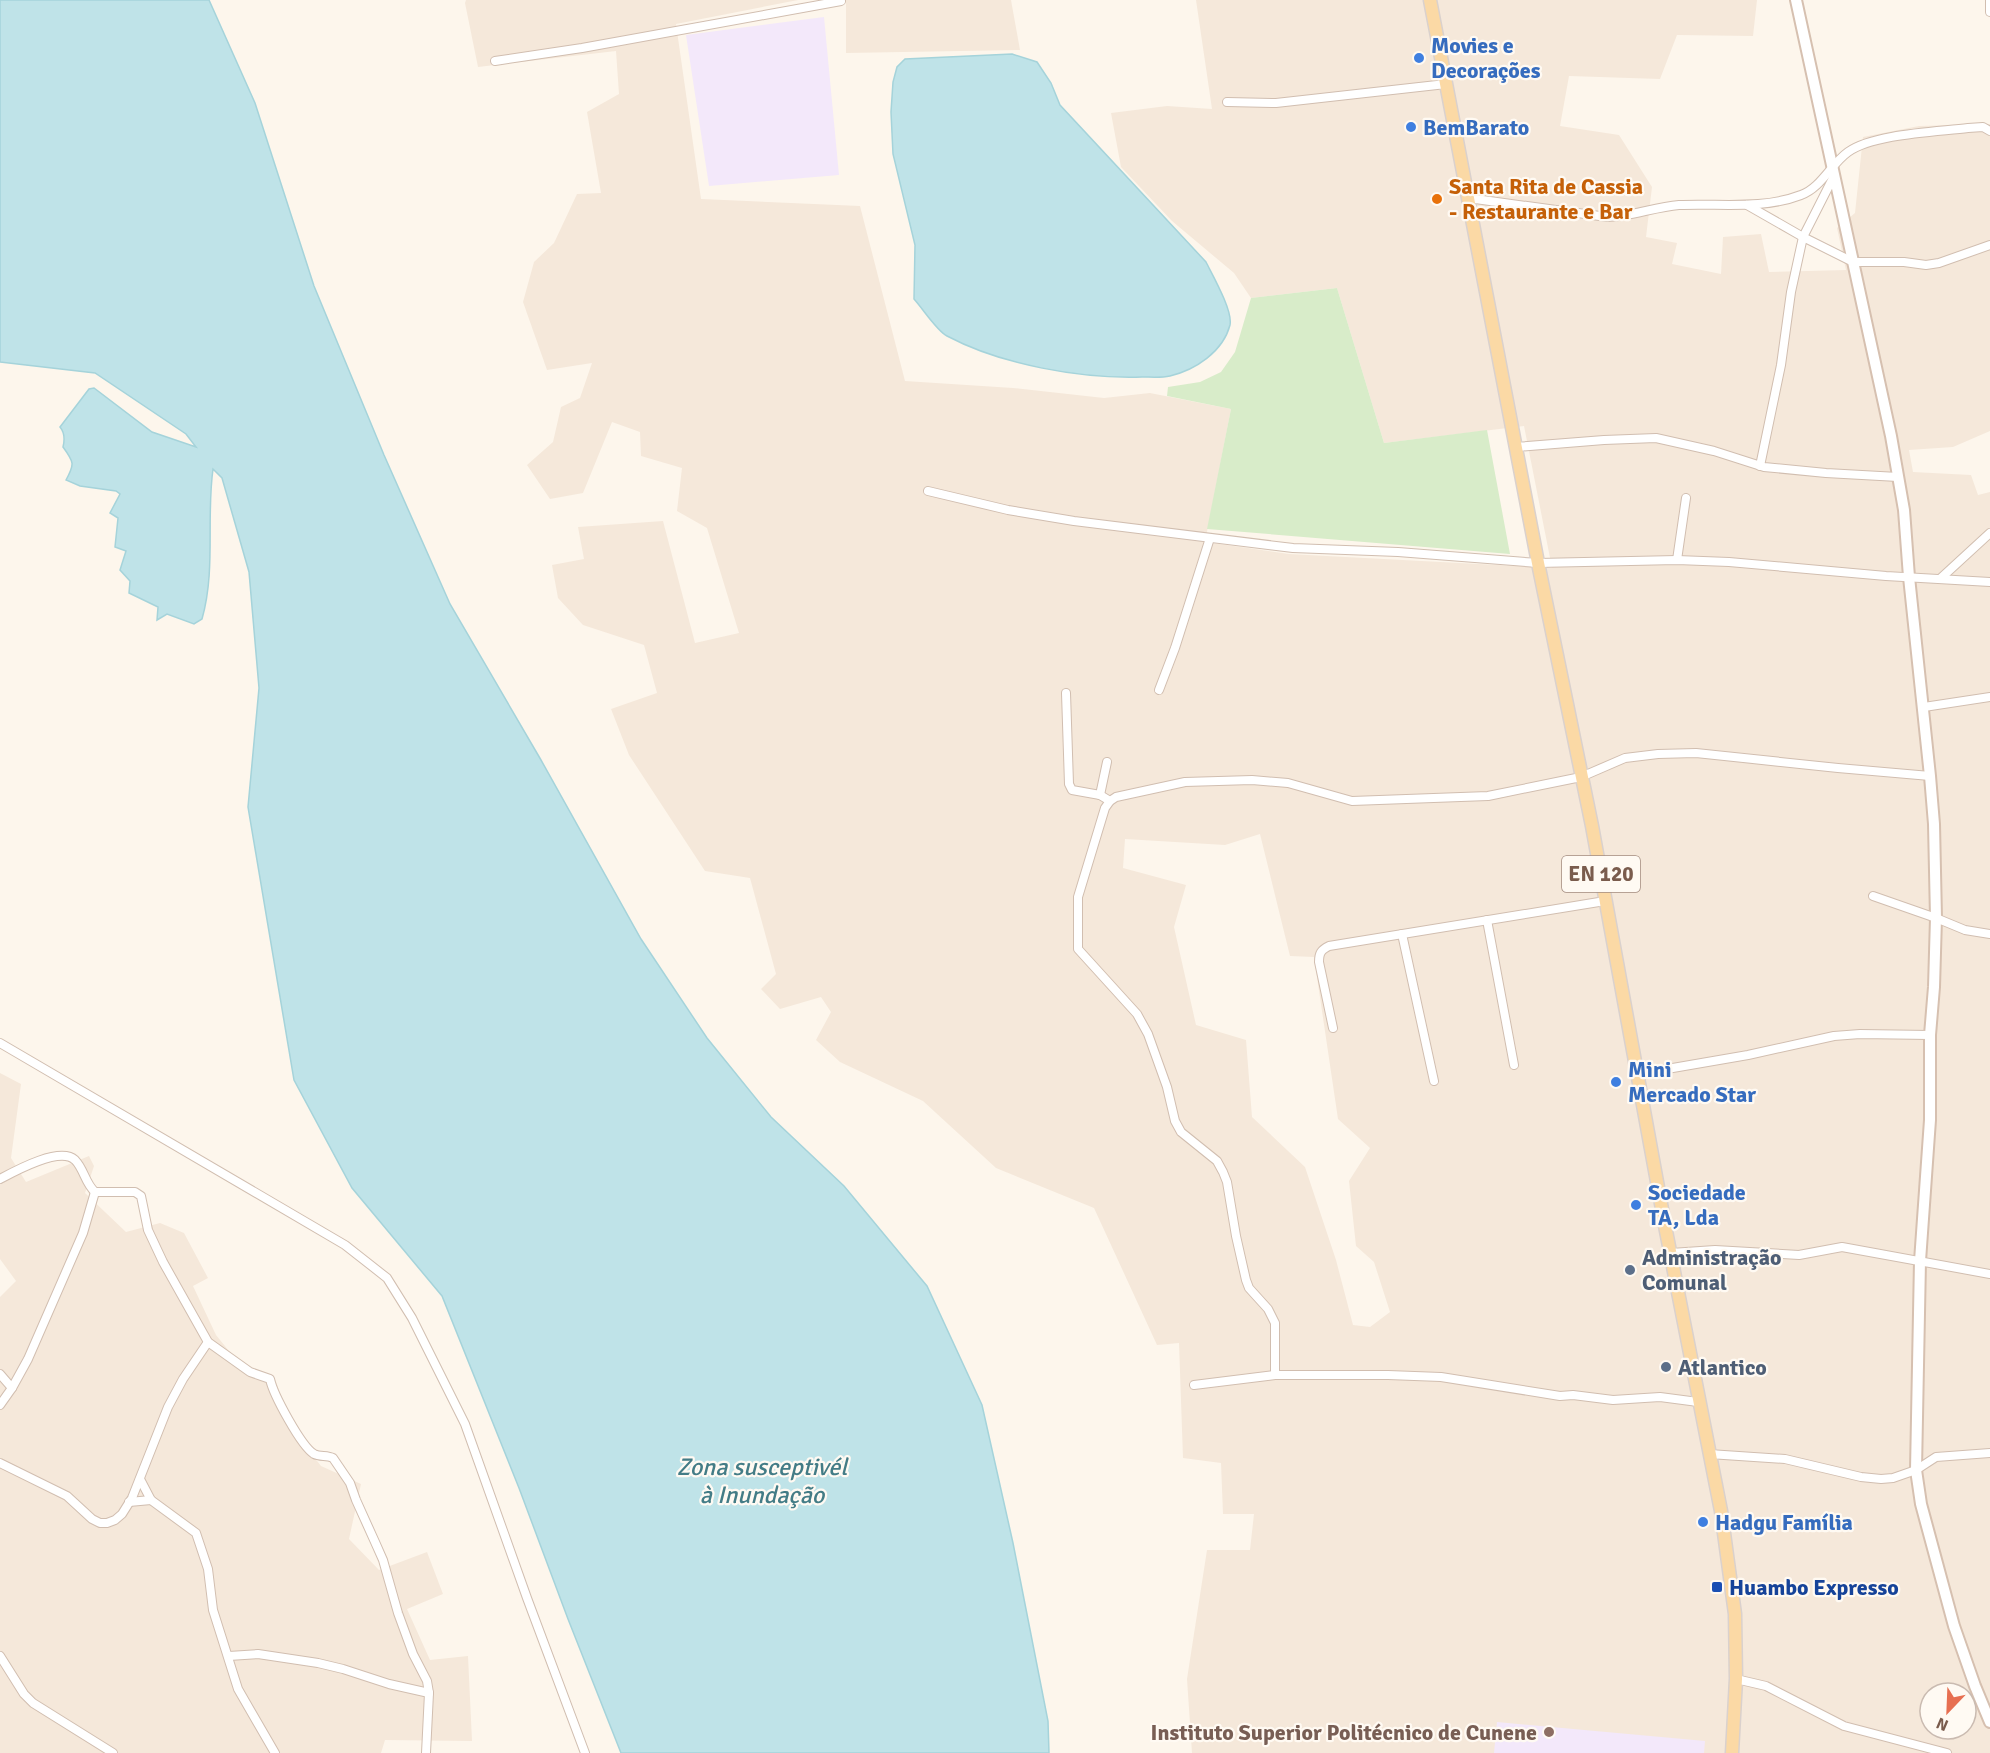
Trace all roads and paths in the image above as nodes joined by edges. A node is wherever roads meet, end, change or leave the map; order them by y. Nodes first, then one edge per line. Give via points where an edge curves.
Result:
1 (1430, 0) edge
2 (1796, 0) edge
3 (1990, 0) edge
4 (841, 1) edge
5 (1990, 12) edge
6 (495, 61) dead end
7 (1446, 84) junction
8 (1227, 102) dead end
9 (1990, 131) edge
10 (1834, 172) junction
11 (1468, 198) junction
12 (1747, 205) junction
13 (1803, 237) junction
14 (1990, 245) edge
15 (1854, 262) junction
16 (1516, 447) junction
17 (1760, 466) junction
18 (1898, 477) junction
19 (928, 491) dead end
20 (1686, 498) dead end
21 (1990, 533) edge
22 (1210, 538) junction
23 (1677, 560) junction
24 (1538, 563) junction
25 (1909, 577) junction
26 (1941, 578) junction
27 (1990, 582) edge
28 (1159, 690) dead end
29 (1066, 693) dead end
30 (1990, 697) edge
31 (1924, 707) junction
32 (1107, 762) dead end
33 (1930, 776) junction
34 (1581, 777) junction
35 (1100, 795) junction
36 (1110, 801) junction
37 (1873, 896) dead end
38 (1605, 901) junction
39 (1936, 918) junction
40 (1487, 920) junction
41 (1402, 934) junction
42 (1990, 934) edge
43 (1333, 1028) dead end
44 (1930, 1035) junction
45 (0, 1043) edge
46 (1514, 1065) dead end
47 (1638, 1074) junction
48 (1434, 1081) dead end
49 (0, 1179) edge
50 (95, 1192) junction
51 (1671, 1253) junction
52 (1920, 1262) junction
53 (1990, 1274) edge
54 (208, 1342) junction
55 (0, 1374) edge
56 (1275, 1375) junction
57 (1194, 1385) dead end
58 (12, 1388) junction
59 (1698, 1402) junction
60 (0, 1405) edge
61 (1990, 1453) edge
62 (1709, 1454) junction
63 (2, 1465) edge
64 (1916, 1470) junction
65 (140, 1479) junction
66 (151, 1500) junction
67 (129, 1502) junction
68 (0, 1656) edge
69 (229, 1656) junction
70 (1736, 1679) junction
71 (429, 1693) junction
72 (1990, 1722) edge
73 (113, 1753) edge
74 (275, 1753) edge
75 (426, 1753) edge
76 (585, 1753) edge
77 (1732, 1753) edge
78 (1947, 1753) edge

1 - 7 main road, EN 120
2 - 10 street
3 - 5 street
4 - 6 street
7 - 8 street via 1276,103
7 - 11 main road, EN 120
9 - 10 street via 1968,128 1870,141 1846,153
10 - 12 street via 1802,195
10 - 13 street
10 - 15 street
11 - 12 street via 1606,217 1678,206
11 - 16 main road, EN 120
12 - 13 street
13 - 15 street
13 - 17 street
14 - 15 street via 1926,265
15 - 18 street
16 - 17 street via 1656,438
16 - 24 main road, EN 120
17 - 18 street
18 - 25 street
19 - 22 street via 1008,510
20 - 23 street
21 - 26 street
22 - 24 street via 1293,548
22 - 28 street
23 - 24 street
23 - 25 street
24 - 34 main road, EN 120
25 - 26 street
25 - 31 street
26 - 27 street
29 - 35 street via 1069,784 1072,790
30 - 31 street
31 - 33 street
32 - 35 street
33 - 34 street via 1696,753 1625,758
33 - 39 street
34 - 36 street via 1488,796 1386,801 1342,800 1288,783 1185,782
34 - 38 main road, EN 120
35 - 36 street
36 - 56 street via 1078,897 1078,949 1137,1014 1167,1087 1175,1121 1181,1132 1217,1161 1223,1172 1247,1285 1275,1323
37 - 39 street
38 - 40 street
38 - 47 main road, EN 120
39 - 42 street via 1965,930
39 - 44 street
40 - 41 street
40 - 46 street
41 - 43 street via 1322,949 1319,962
41 - 48 street
44 - 47 street via 1834,1036
44 - 52 street via 1930,1120
45 - 76 street via 345,1245 387,1278 412,1318 465,1424
47 - 51 main road, EN 120
49 - 50 street via 47,1156 65,1155 74,1159
50 - 54 street via 135,1192 141,1196 148,1230
50 - 58 street via 82,1233
51 - 52 street via 1715,1250 1799,1255 1842,1247
51 - 59 main road, EN 120
52 - 53 street
52 - 64 street
54 - 65 street via 168,1407
54 - 71 street via 250,1372 270,1379 308,1448 338,1463 382,1560
55 - 58 street
56 - 57 street
56 - 59 street via 1441,1377 1560,1396 1613,1400 1660,1397
58 - 60 street
59 - 62 main road, EN 120
61 - 64 street via 1936,1457
62 - 64 street via 1785,1459 1881,1479
62 - 70 main road, EN 120 via 1733,1596
63 - 67 street via 67,1496 100,1523 115,1520
64 - 72 street via 1921,1504 1954,1626
65 - 66 street
65 - 67 street
66 - 67 street
66 - 69 street via 196,1533 208,1569 222,1644
68 - 73 street via 33,1703
69 - 71 street via 258,1654 318,1663
69 - 74 street via 238,1689
70 - 77 main road, EN 120
70 - 78 street via 1766,1686 1844,1726
71 - 75 street

